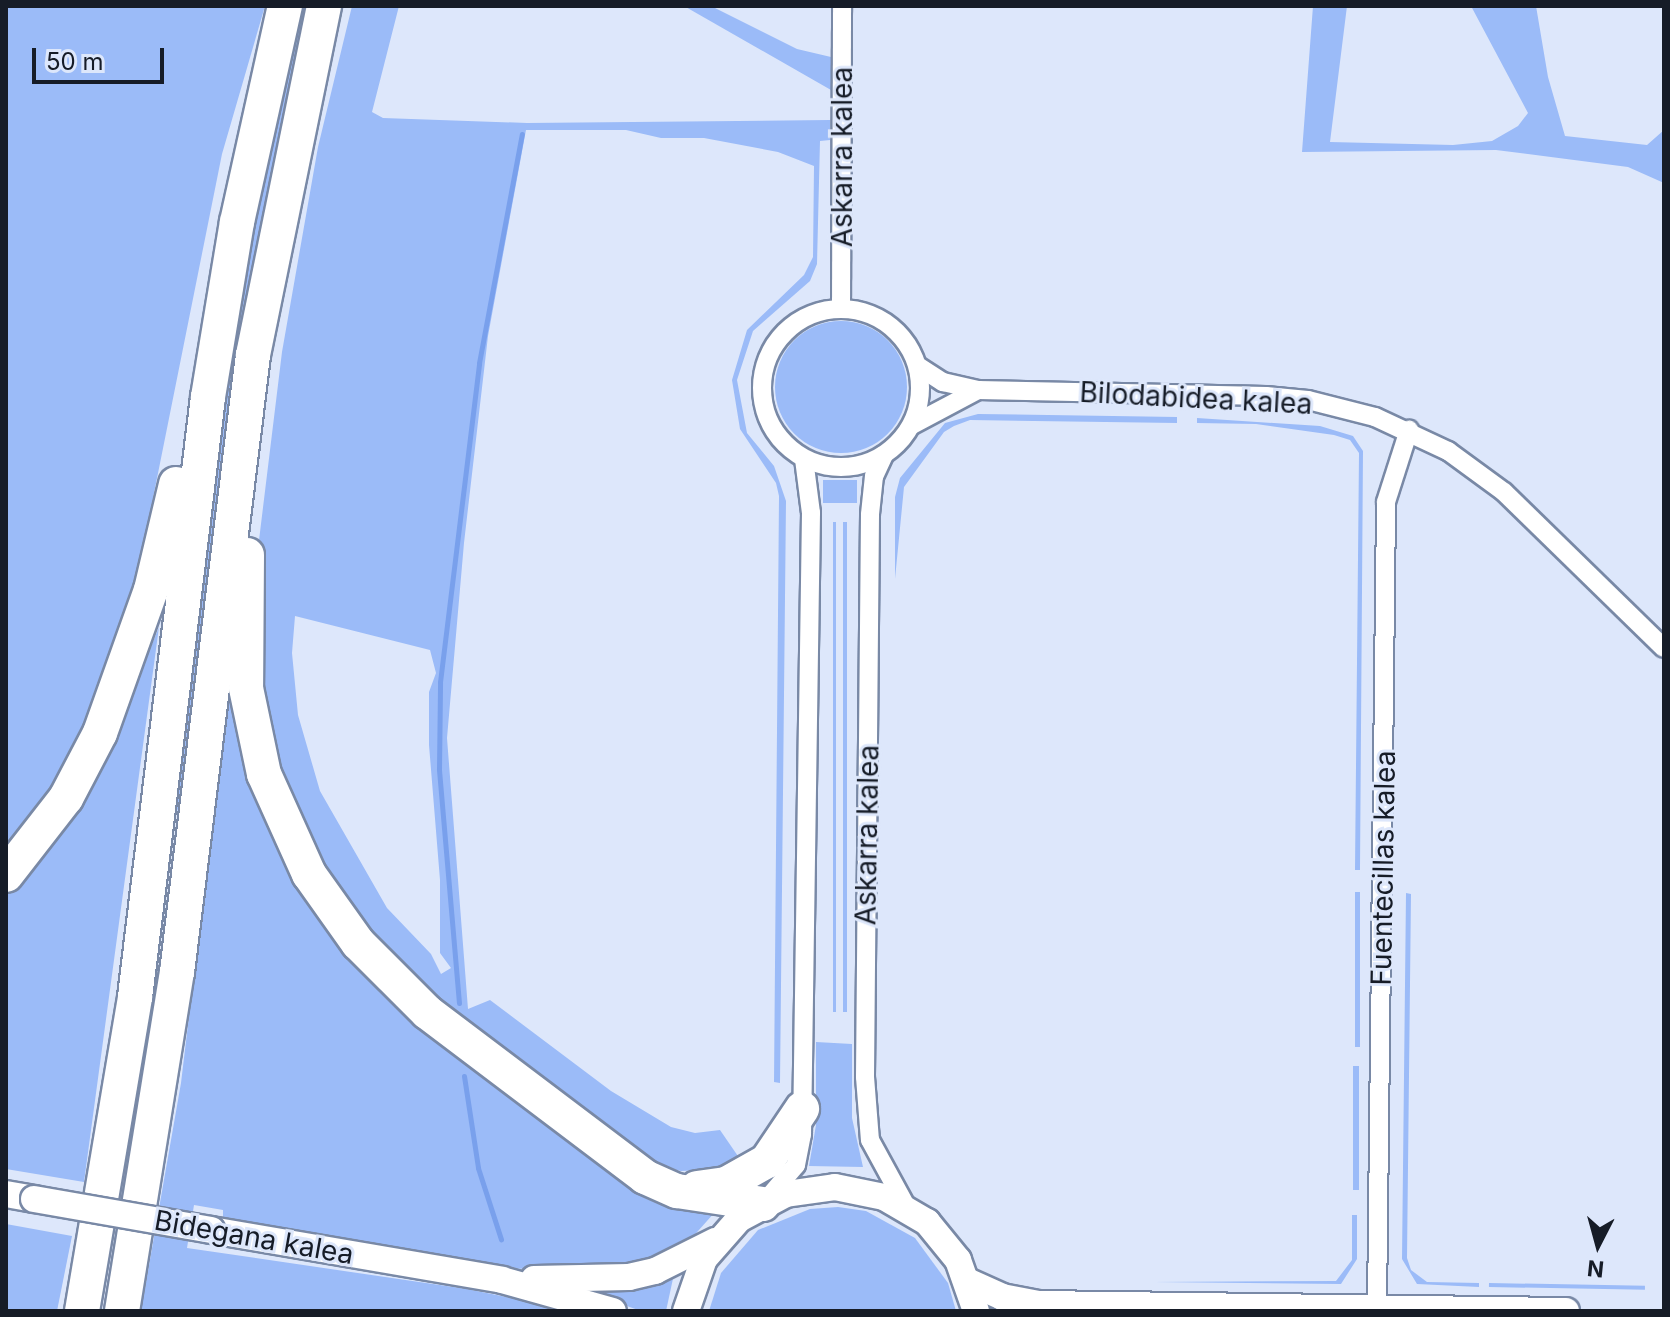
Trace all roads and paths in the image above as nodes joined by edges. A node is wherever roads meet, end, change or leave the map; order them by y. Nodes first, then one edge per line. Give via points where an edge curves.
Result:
1 (285, 6) edge
2 (324, 6) edge
3 (842, 6) edge
4 (237, 222) junction
5 (841, 309) junction
6 (253, 355) junction
7 (918, 366) junction
8 (978, 390) junction
9 (912, 425) junction
10 (1409, 430) junction
11 (884, 455) junction
12 (804, 459) junction
13 (1664, 648) edge
14 (6, 875) edge
15 (802, 1109) junction
16 (677, 1191) junction
17 (6, 1194) edge
18 (763, 1204) junction
19 (907, 1208) junction
20 (719, 1238) junction
21 (502, 1280) junction
22 (969, 1282) junction
23 (1377, 1309) edge
24 (82, 1311) edge
25 (122, 1311) edge
26 (613, 1311) edge
27 (686, 1311) edge
28 (976, 1311) edge
29 (1566, 1311) edge

1 - 4 highway
2 - 6 highway
3 - 5 street, Askarra kalea
4 - 14 highway via 151,590 127,665 66,798
4 - 24 highway via 189,530 135,997
5 - 7 street via 880,319 909,348
5 - 12 street via 815,313 792,326 774,345 763,370 761,396 768,421 783,443
6 - 16 highway via 254,452 243,626 246,688 264,774 309,874 358,943 427,1012 604,1149
6 - 25 highway via 177,972
7 - 8 street, Bilodabidea kalea via 943,382
7 - 9 street via 920,396
8 - 9 street, Bilodabidea kalea
8 - 10 street, Bilodabidea kalea via 1294,398 1357,411
9 - 11 street
10 - 13 street, Bilodabidea kalea via 1504,492
10 - 23 street, Fuentecillas kalea via 1386,502
11 - 12 street via 845,468
11 - 19 street, Askarra kalea via 874,476 870,515 865,1077 870,1140
12 - 15 street via 811,513
15 - 16 highway via 767,1161 747,1175
15 - 18 street via 796,1165
16 - 18 highway
17 - 21 street, Bidegana kalea, bridge
18 - 19 street via 810,1188 835,1187 860,1190
18 - 20 street
19 - 22 street via 944,1240
20 - 21 street, Bidegana kalea via 655,1271 629,1277
20 - 27 street via 693,1282
21 - 26 street, Bidegana kalea
22 - 23 street via 1002,1297 1037,1304
22 - 28 street
23 - 29 street

